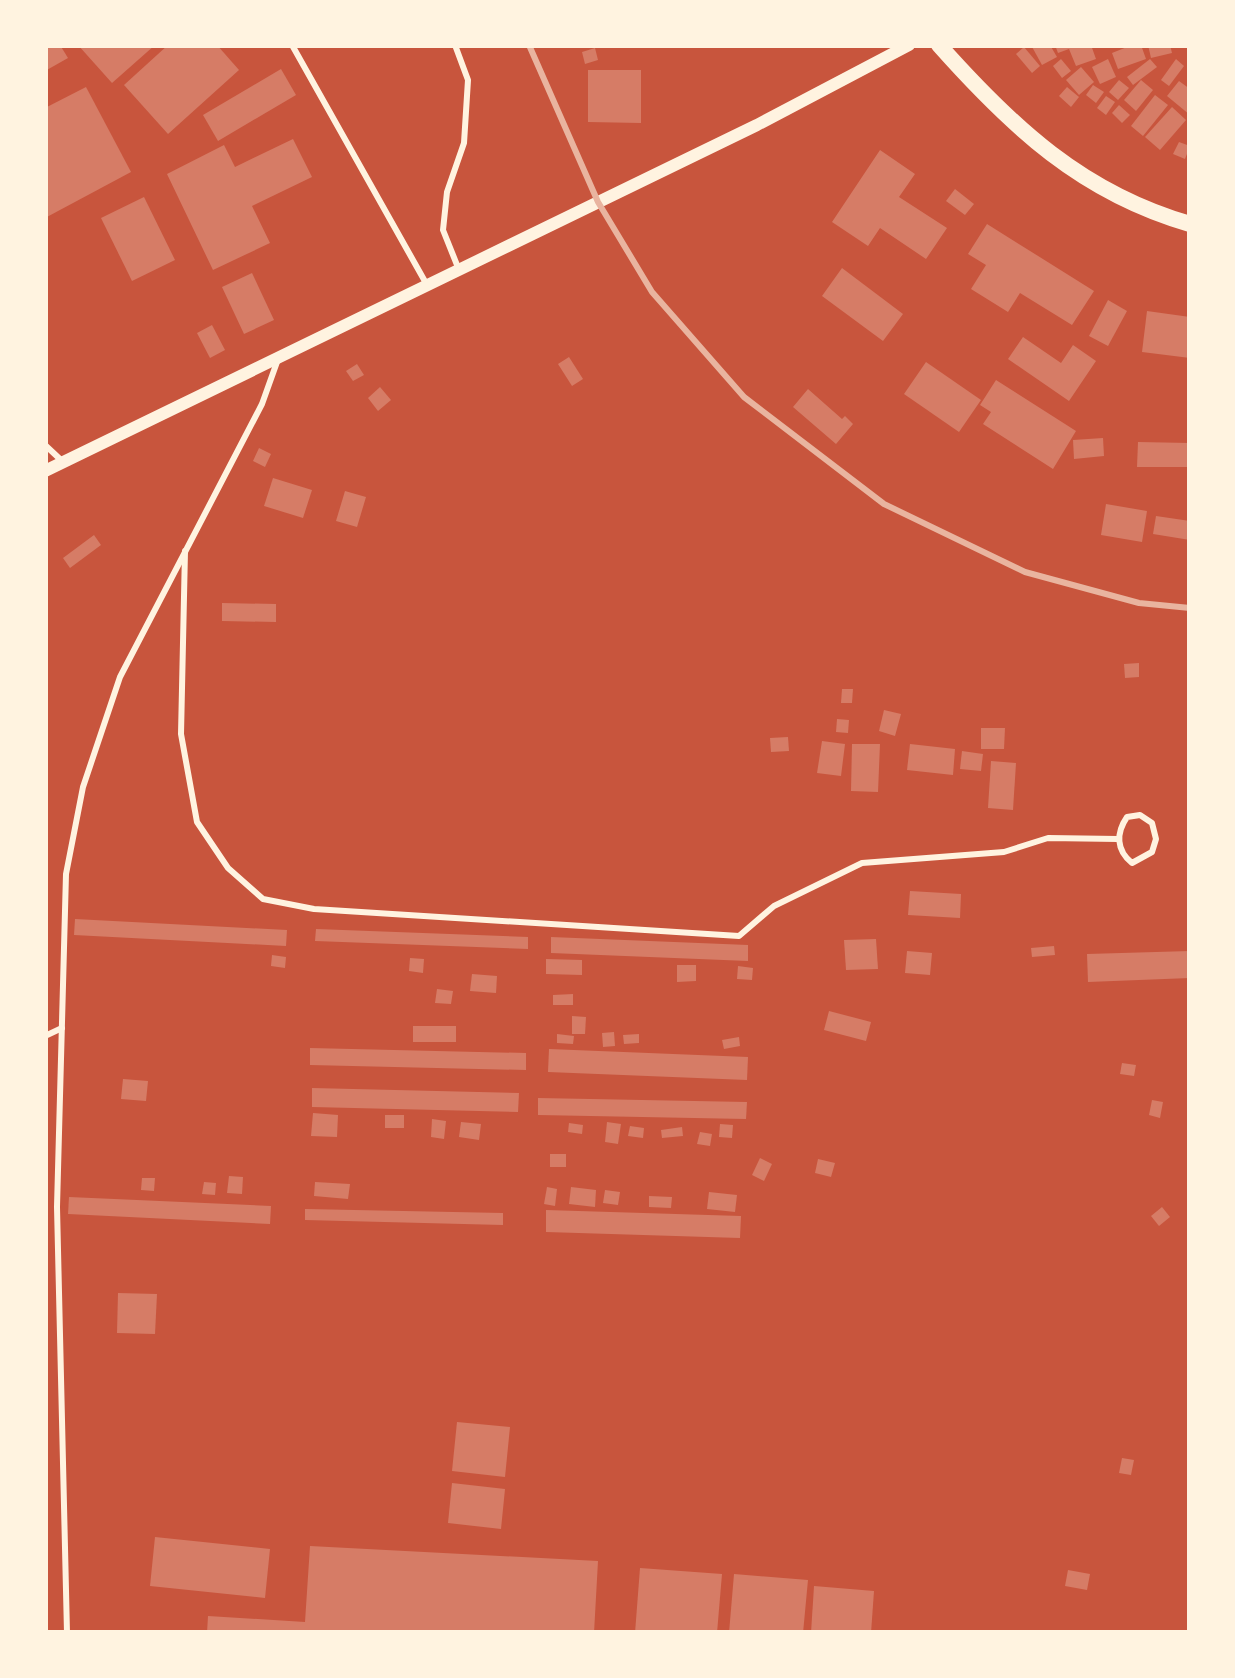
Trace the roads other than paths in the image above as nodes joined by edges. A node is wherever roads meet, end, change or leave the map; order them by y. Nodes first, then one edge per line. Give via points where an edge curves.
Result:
1 (292, 45) edge
2 (455, 45) edge
3 (909, 45) edge
4 (939, 45) edge
5 (1190, 224) edge
6 (459, 270) junction
7 (427, 285) junction
8 (279, 357) junction
9 (45, 446) edge
10 (63, 462) junction
11 (45, 471) edge
12 (185, 548) junction
13 (1118, 838) junction
14 (62, 1028) junction
15 (45, 1036) edge
16 (67, 1633) edge

1 - 7 lane
2 - 6 lane via 468,80 464,143 443,230
3 - 6 street
4 - 5 street via 1000,113 1073,171 1118,199
6 - 7 street
7 - 8 street
8 - 10 street
8 - 12 lane
9 - 10 lane
10 - 11 street
12 - 13 lane via 182,734 197,822 228,868 263,898 314,909 739,936 774,906 862,863 1004,853 1048,838
12 - 14 lane via 120,677 83,787 66,874
13 - 13 lane via 1132,862 1152,852 1156,839 1140,815 1127,817
14 - 15 lane
14 - 16 lane via 58,1358

